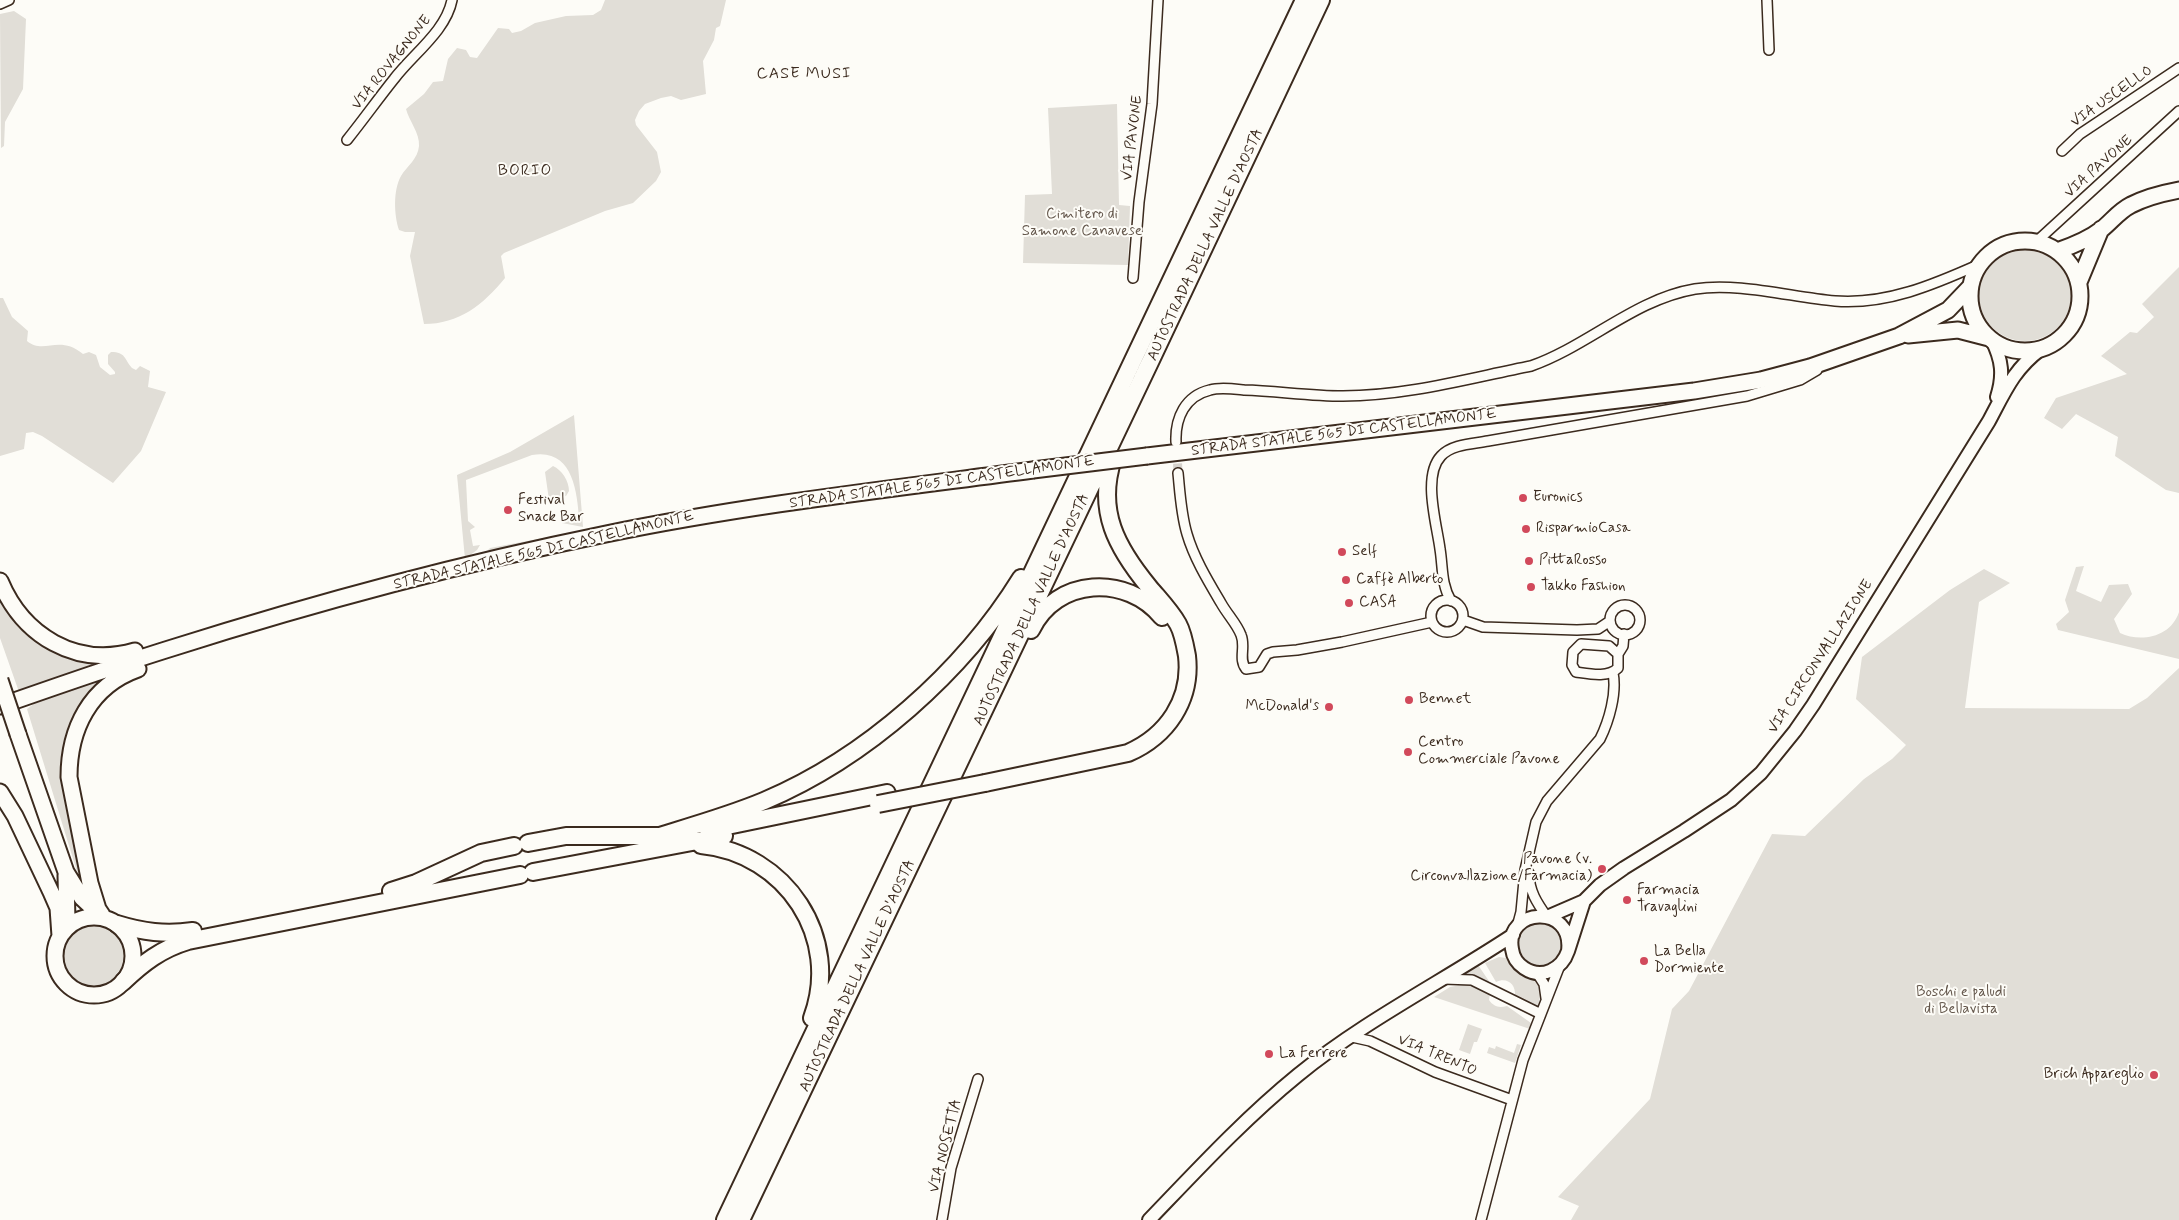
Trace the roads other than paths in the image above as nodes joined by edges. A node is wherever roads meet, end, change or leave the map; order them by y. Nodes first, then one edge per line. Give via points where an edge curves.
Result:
1 (8, 0) edge
2 (452, 0) edge
3 (1158, 0) edge
4 (1304, 0) edge
5 (1321, 0) edge
6 (1767, 0) edge
7 (0, 4) edge
8 (1769, 50) dead end
9 (2179, 68) edge
10 (2179, 111) edge
11 (347, 140) dead end
12 (2062, 151) dead end
13 (2179, 190) edge
14 (2101, 229) junction
15 (2036, 242) junction
16 (2057, 251) junction
17 (1980, 264) junction
18 (1133, 278) dead end
19 (2078, 282) junction
20 (1970, 287) junction
21 (1900, 336) junction
22 (1990, 339) junction
23 (2041, 348) junction
24 (1841, 357) junction
25 (1152, 360) junction
26 (1989, 421) junction
27 (1176, 442) tunnel mouth
28 (1178, 473) tunnel mouth
29 (1068, 499) junction
30 (0, 581) edge
31 (1451, 600) junction
32 (1463, 620) junction
33 (1610, 621) junction
34 (1432, 622) junction
35 (1624, 634) junction
36 (171, 648) junction
37 (1618, 654) junction
38 (1613, 673) junction
39 (0, 680) edge
40 (0, 706) edge
41 (985, 710) junction
42 (988, 778) junction
43 (0, 792) edge
44 (883, 799) junction
45 (656, 837) junction
46 (687, 844) junction
47 (1529, 858) junction
48 (66, 872) junction
49 (1584, 902) junction
50 (1547, 917) junction
51 (109, 920) junction
52 (1515, 931) junction
53 (63, 932) junction
54 (1568, 951) junction
55 (1478, 958) junction
56 (1514, 958) junction
57 (1560, 965) junction
58 (1537, 973) junction
59 (1444, 978) junction
60 (122, 982) junction
61 (1547, 1000) junction
62 (1541, 1014) junction
63 (1352, 1037) junction
64 (978, 1079) dead end
65 (1512, 1100) junction
66 (782, 1101) junction
67 (725, 1220) edge
68 (741, 1220) edge
69 (942, 1220) edge
70 (1149, 1220) edge
71 (1481, 1220) edge

1 - 7 street
2 - 11 street, VIA ROVAGNONE via 439,29 394,79
3 - 18 street, VIA PAVONE via 1152,104
4 - 29 highway, AUTOSTRADA DELLA VALLE D'AOSTA
5 - 25 highway, AUTOSTRADA DELLA VALLE D'AOSTA
6 - 8 street
9 - 12 street, VIA USCELLO via 2080,134
10 - 15 street, VIA PAVONE
13 - 14 main road via 2132,204
14 - 16 main road
14 - 19 main road
15 - 16 main road
15 - 17 main road via 2011,242 1991,252
16 - 19 main road via 2070,263
17 - 20 main road
17 - 27 street via 1926,287 1880,300 1836,301 1724,288 1696,289 1648,304 1562,353 1532,366 1387,394 1342,396 1210,390 1193,398 1182,409 1177,422
19 - 23 main road via 2079,308 2071,327 2059,340
20 - 21 main road, STRADA STATALE 565 DI CASTELLAMONTE via 1948,310
20 - 22 main road via 1971,308
21 - 22 main road, STRADA STATALE 565 DI CASTELLAMONTE via 1958,330
21 - 24 main road, STRADA STATALE 565 DI CASTELLAMONTE
22 - 23 main road via 2007,348 2025,351
22 - 26 main road via 1999,354 2002,368 2001,384
23 - 26 main road via 2016,372
24 - 31 street via 1800,380 1747,396 1488,441 1454,448 1442,454 1434,472 1431,499 1443,580
24 - 36 main road, STRADA STATALE 565 DI CASTELLAMONTE, bridge via 1761,380 1694,391 1033,470 695,517 422,577
25 - 41 highway, AUTOSTRADA DELLA VALLE D'AOSTA
25 - 42 highway via 1109,470 1107,502 1114,533 1125,556 1170,613 1182,634 1188,670 1180,703 1172,719 1157,736 1128,753
26 - 49 main road, VIA CIRCONVALLAZIONE via 1813,705 1761,773 1725,804 1600,885
28 - 34 street via 1186,533 1195,556 1241,635 1244,643 1242,664 1246,669 1259,667 1267,654 1273,652 1342,642
29 - 45 highway via 1042,535 1013,591 980,634 929,690 899,716 821,771 765,800
29 - 66 highway, AUTOSTRADA DELLA VALLE D'AOSTA
30 - 36 main road via 10,602 26,623 64,648 101,656 148,648
31 - 32 street via 1462,610
31 - 34 street via 1437,604 1432,612
32 - 33 street via 1483,627 1577,630 1598,629
32 - 34 street via 1457,628 1447,632
33 - 35 street via 1615,630
33 - 35 street via 1616,608 1625,605 1634,609 1639,616 1638,626
35 - 37 street
36 - 40 main road, STRADA STATALE 565 DI CASTELLAMONTE
36 - 51 main road via 164,659 122,675 100,691 82,717 72,745 69,760 71,785 90,883 98,909
37 - 38 street via 1618,668
37 - 38 street via 1609,646 1581,644 1572,652 1572,665 1576,672
38 - 47 street via 1615,682 1606,728 1547,801 1536,822
39 - 48 main road, bridge
41 - 42 highway via 1034,624 1050,606 1069,593 1092,586 1129,592 1152,606 1171,631 1179,663 1178,685 1162,719 1145,736 1129,745
41 - 68 highway, AUTOSTRADA DELLA VALLE D'AOSTA
42 - 44 highway, bridge
43 - 53 main road via 51,892
44 - 45 highway
44 - 46 highway
45 - 51 highway via 566,836 481,853 402,888 233,925 165,934 137,931
46 - 60 highway via 188,941 157,953
46 - 66 highway via 724,848 761,866 783,883 811,927 820,962 821,987 808,1029 793,1061
47 - 50 street via 1528,883
47 - 52 street
48 - 51 main road via 82,898
48 - 53 main road
49 - 50 main road, VIA CIRCONVALLAZIONE
49 - 54 main road, VIA CIRCONVALLAZIONE
50 - 52 main road, VIA CIRCONVALLAZIONE via 1528,918
50 - 54 main road via 1565,930
51 - 53 main road via 88,918 75,922
51 - 60 main road via 129,938 133,957 128,975
52 - 55 main road, VIA CIRCONVALLAZIONE
52 - 56 main road via 1511,946
53 - 60 main road via 56,948 56,963 61,977 72,988 86,994 101,994
54 - 57 main road, VIA CIRCONVALLAZIONE
55 - 56 main road, VIA CIRCONVALLAZIONE via 1497,952
55 - 59 main road, VIA CIRCONVALLAZIONE
56 - 58 main road, VIA CIRCONVALLAZIONE via 1524,968
57 - 58 main road via 1550,972
57 - 61 street
58 - 61 street via 1544,984
59 - 62 street via 1472,980 1486,985
59 - 63 main road, VIA CIRCONVALLAZIONE
61 - 62 street
62 - 65 street
63 - 65 street, VIA TRENTO via 1370,1041 1435,1072
63 - 70 main road, VIA CIRCONVALLAZIONE via 1298,1074 1244,1123
64 - 69 street, VIA NOSETTA via 951,1168
65 - 71 street
66 - 67 highway, AUTOSTRADA DELLA VALLE D'AOSTA

